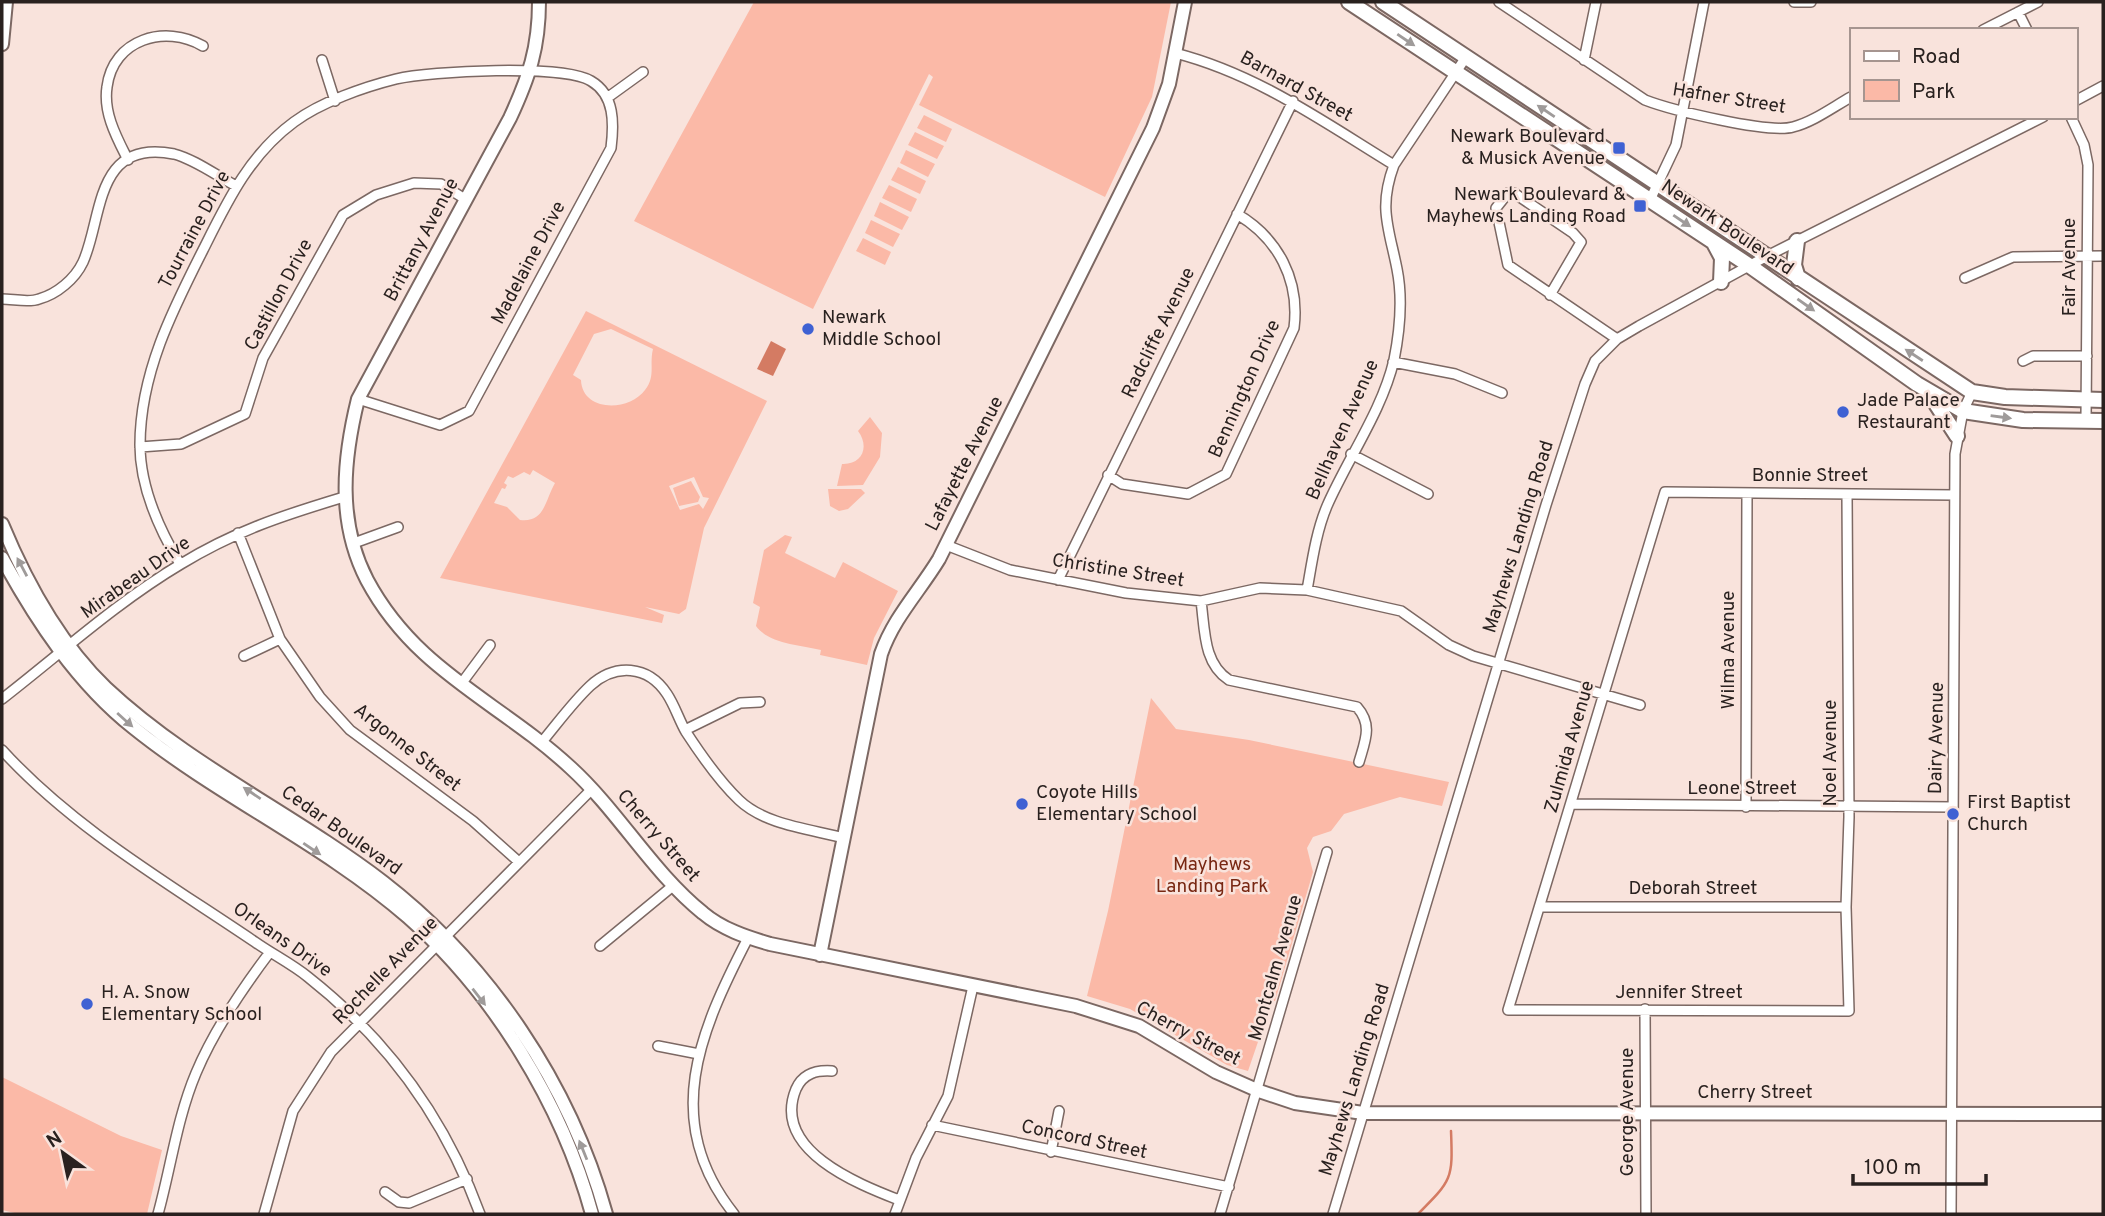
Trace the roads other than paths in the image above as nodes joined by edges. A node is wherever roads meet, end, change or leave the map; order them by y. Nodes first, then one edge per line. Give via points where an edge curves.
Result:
1 (6, 2) edge
2 (539, 2) edge
3 (1185, 2) edge
4 (1349, 2) edge
5 (1383, 2) edge
6 (1499, 2) edge
7 (1596, 2) edge
8 (1703, 2) edge
9 (1794, 2) edge
10 (1811, 2) edge
11 (2038, 2) edge
12 (2018, 12) junction
13 (1987, 28) edge
14 (2026, 28) edge
15 (2, 44) edge
16 (203, 46) dead end
17 (1175, 53) junction
18 (1465, 57) junction
19 (322, 60) dead end
20 (1584, 60) junction
21 (531, 72) junction
22 (643, 72) dead end
23 (1455, 72) junction
24 (2103, 86) edge
25 (607, 98) junction
26 (1850, 98) edge
27 (2077, 100) edge
28 (335, 101) junction
29 (1293, 101) junction
30 (1682, 110) junction
31 (2039, 119) edge
32 (2072, 119) edge
33 (128, 160) junction
34 (1394, 165) junction
35 (236, 186) junction
36 (1657, 186) junction
37 (465, 199) junction
38 (1650, 200) junction
39 (1237, 214) junction
40 (1797, 241) junction
41 (1713, 242) junction
42 (1767, 256) junction
43 (2087, 256) junction
44 (2103, 256) edge
45 (1750, 266) junction
46 (1798, 278) junction
47 (1965, 278) dead end
48 (1721, 282) junction
49 (1550, 295) junction
50 (2, 299) edge
51 (1617, 339) junction
52 (2087, 356) junction
53 (2023, 361) dead end
54 (1393, 362) junction
55 (1926, 389) junction
56 (1972, 392) junction
57 (1502, 393) dead end
58 (358, 399) junction
59 (2087, 399) junction
60 (2103, 400) edge
61 (1964, 411) junction
62 (2086, 420) junction
63 (2103, 421) edge
64 (1957, 436) junction
65 (140, 447) junction
66 (1352, 454) junction
67 (1108, 475) junction
68 (1665, 492) joint
69 (1428, 494) dead end
70 (1747, 494) junction
71 (1847, 494) junction
72 (1954, 495) junction
73 (344, 497) junction
74 (2, 524) edge
75 (398, 527) dead end
76 (238, 533) junction
77 (354, 543) junction
78 (946, 545) junction
79 (2, 558) edge
80 (180, 564) junction
81 (1058, 580) junction
82 (1307, 590) junction
83 (1201, 601) junction
84 (280, 639) junction
85 (490, 646) dead end
86 (66, 649) junction
87 (244, 656) dead end
88 (1497, 665) junction
89 (461, 684) junction
90 (1604, 696) junction
91 (2, 699) edge
92 (760, 702) dead end
93 (1640, 705) dead end
94 (685, 730) junction
95 (541, 743) junction
96 (2, 750) edge
97 (1359, 762) dead end
98 (592, 789) junction
99 (1572, 804) junction
100 (1746, 807) junction
101 (1849, 807) junction
102 (1953, 807) junction
103 (844, 838) junction
104 (1327, 852) dead end
105 (519, 862) junction
106 (674, 885) junction
107 (1541, 907) junction
108 (1846, 907) junction
109 (748, 938) junction
110 (440, 940) junction
111 (600, 946) dead end
112 (270, 952) junction
113 (820, 955) junction
114 (973, 986) junction
115 (1645, 1009) junction
116 (1508, 1010) joint
117 (1849, 1011) joint
118 (359, 1023) junction
119 (658, 1046) dead end
120 (699, 1054) junction
121 (832, 1071) dead end
122 (1259, 1091) junction
123 (1059, 1111) dead end
124 (1646, 1111) junction
125 (1363, 1113) junction
126 (1950, 1114) junction
127 (2103, 1114) edge
128 (932, 1125) junction
129 (1051, 1152) junction
130 (467, 1179) junction
131 (1229, 1187) junction
132 (385, 1192) dead end
133 (900, 1200) junction
134 (158, 1214) edge
135 (264, 1214) edge
136 (480, 1214) edge
137 (592, 1214) edge
138 (606, 1214) edge
139 (734, 1214) edge
140 (895, 1214) edge
141 (1220, 1214) edge
142 (1333, 1214) edge
143 (1646, 1214) edge
144 (1951, 1214) edge

1 - 15 street
2 - 21 street, Brittany Avenue
3 - 17 street, Lafayette Avenue
4 -> 23 main road, Newark Boulevard
5 - 18 main road, Newark Boulevard
6 - 20 street, Hafner Street
7 - 20 street
8 - 30 street
9 - 10 street
11 - 12 street
12 - 13 street
12 - 14 street
16 - 33 street via 188,37 166,34 143,39 118,58 107,87 110,121
17 - 29 street, Barnard Street via 1217,64
17 - 78 street, Lafayette Avenue via 1153,128
18 - 23 street, Bellhaven Avenue
36 -> 18 main road, Newark Boulevard
19 - 28 street
20 - 30 street, Hafner Street via 1645,100
21 - 25 street via 592,81
21 - 28 street, Tourraine Drive via 447,72 396,79
21 - 37 street, Brittany Avenue
22 - 25 street
23 - 34 street, Bellhaven Avenue
23 - 38 main road, Newark Boulevard
24 - 27 street
25 - 58 street, Madelaine Drive via 614,121 611,148 469,411 440,425
26 - 30 street, Hafner Street via 1794,127 1774,128
28 - 35 street, Tourraine Drive via 295,121 262,150
29 - 34 street, Barnard Street
29 - 39 street, Radcliffe Avenue
30 - 36 street via 1676,145
31 - 40 street, Mayhews Landing Road
32 - 43 street, Fair Avenue via 2088,165
33 - 35 street via 154,152 177,155
33 - 50 street via 107,179 83,262 64,287 37,300
34 - 54 street, Bellhaven Avenue via 1384,202 1400,287 1400,328
35 - 65 street, Tourraine Drive via 164,327 143,405
36 - 38 street
36 - 42 main road, Newark Boulevard
37 - 58 street, Brittany Avenue
37 - 65 street, Castillon Drive via 441,184 414,183 376,195 343,215 263,358 245,414 181,444
38 -> 41 main road, Newark Boulevard
39 - 67 street, Radcliffe Avenue
39 - 67 street, Bennington Drive via 1285,261 1296,309 1294,328 1226,474 1188,494 1133,486
40 - 42 street, Mayhews Landing Road
40 - 46 main road via 1794,265
41 - 45 main road, Newark Boulevard
41 - 48 main road via 1722,257
42 - 45 street, Mayhews Landing Road
42 - 46 main road, Newark Boulevard
43 - 44 street
43 - 47 street via 2012,257
43 - 52 street, Fair Avenue
45 - 48 street, Mayhews Landing Road
45 -> 55 main road, Newark Boulevard
56 -> 46 main road, Newark Boulevard
48 - 51 street, Mayhews Landing Road
49 - 49 street via 1508,265 1496,208 1508,193 1581,242
49 - 51 street
51 - 88 street, Mayhews Landing Road via 1595,361 1585,384
52 - 53 street via 2033,356
52 - 59 street, Fair Avenue
54 - 57 street via 1455,374
54 - 66 street, Bellhaven Avenue
55 - 61 main road, Newark Boulevard
55 - 64 main road
56 - 59 main road, Newark Boulevard
56 - 61 street, Dairy Avenue
58 - 73 street, Brittany Avenue via 346,448
59 - 60 main road, Newark Boulevard
59 - 62 street, Fair Avenue
61 -> 62 main road, Newark Boulevard via 2023,420
61 - 64 street, Dairy Avenue
62 - 63 main road, Newark Boulevard
64 - 72 street, Dairy Avenue
65 - 80 street, Tourraine Drive via 152,510
66 - 69 street
66 - 82 street, Bellhaven Avenue via 1325,509
67 - 81 street, Radcliffe Avenue
68 - 70 street, Bonnie Street
68 - 90 street, Zulmida Avenue
70 - 71 street, Bonnie Street
70 - 100 street, Wilma Avenue
71 - 72 street, Bonnie Street
71 - 101 street, Noel Avenue
72 - 102 street, Dairy Avenue
73 - 76 street, Mirabeau Drive via 292,510
73 - 77 street, Cherry Street
86 -> 74 street, Cedar Boulevard
75 - 77 street
76 - 80 street, Mirabeau Drive
76 - 84 street, Argonne Street
77 - 89 street, Cherry Street via 366,578 389,617 431,663
78 - 81 street, Christine Street via 1010,570
78 - 103 street, Lafayette Avenue via 888,635
79 - 86 street, Cedar Boulevard
80 - 86 street, Mirabeau Drive
81 - 83 street, Christine Street
82 - 83 street, Christine Street via 1260,588
82 - 88 street, Christine Street via 1401,611 1455,648
83 - 97 street via 1207,649 1216,672 1229,681 1357,707 1368,728
84 - 87 street
84 - 105 street, Argonne Street via 350,730 473,821
85 - 89 street
86 - 91 street, Mirabeau Drive
86 - 110 street, Cedar Boulevard via 102,700 132,727
88 - 90 street, Christine Street
88 - 125 street, Mayhews Landing Road
89 - 95 street, Cherry Street
90 - 93 street, Christine Street
90 - 99 street, Zulmida Avenue
92 - 94 street via 740,703
94 - 95 street via 657,680 642,671 625,669 590,685
94 - 103 street via 740,801 760,815
95 - 98 street, Cherry Street
96 - 112 street, Orleans Drive via 88,827
98 - 105 street, Rochelle Avenue
98 - 106 street, Cherry Street
99 - 100 street, Leone Street
99 - 107 street, Zulmida Avenue
100 - 101 street, Leone Street
101 - 102 street, Leone Street
101 - 108 street, Noel Avenue
102 - 126 street, Dairy Avenue
103 - 113 street, Lafayette Avenue
104 - 122 street, Montcalm Avenue
105 - 110 street, Rochelle Avenue
106 - 109 street, Cherry Street via 705,915
106 - 111 street
107 - 108 street, Deborah Street
107 - 116 street, Zulmida Avenue
108 - 117 street, Noel Avenue
109 - 113 street, Cherry Street
109 - 120 street via 719,992
110 - 118 street, Rochelle Avenue
110 -> 137 street, Cedar Boulevard via 533,1074 562,1132
138 -> 110 street, Cedar Boulevard via 575,1129 544,1067 494,994
112 - 118 street, Orleans Drive via 307,976
112 - 134 street via 219,1028 196,1072
113 - 114 street, Cherry Street
114 - 122 street, Cherry Street via 1076,1006 1139,1026 1216,1072
114 - 128 street via 948,1096
115 - 116 street, Jennifer Street
115 - 117 street, Jennifer Street
115 - 124 street, George Avenue
118 - 130 street, Orleans Drive via 423,1097
118 - 135 street, Rochelle Avenue via 331,1052 293,1111
119 - 120 street
120 - 139 street via 692,1094 699,1143 705,1170
121 - 133 street via 811,1073 797,1085 796,1128 810,1150 836,1172
122 - 125 street, Cherry Street via 1295,1103
122 - 131 street, Montcalm Avenue
123 - 129 street
124 - 125 street, Cherry Street
124 - 126 street, Cherry Street
124 - 143 street, George Avenue
125 - 142 street, Mayhews Landing Road
126 - 127 street, Cherry Street
126 - 144 street, Dairy Avenue
128 - 129 street, Concord Street
128 - 133 street
129 - 131 street, Concord Street
130 - 132 street via 409,1203
130 - 136 street, Orleans Drive
131 - 141 street, Montcalm Avenue
133 - 140 street

